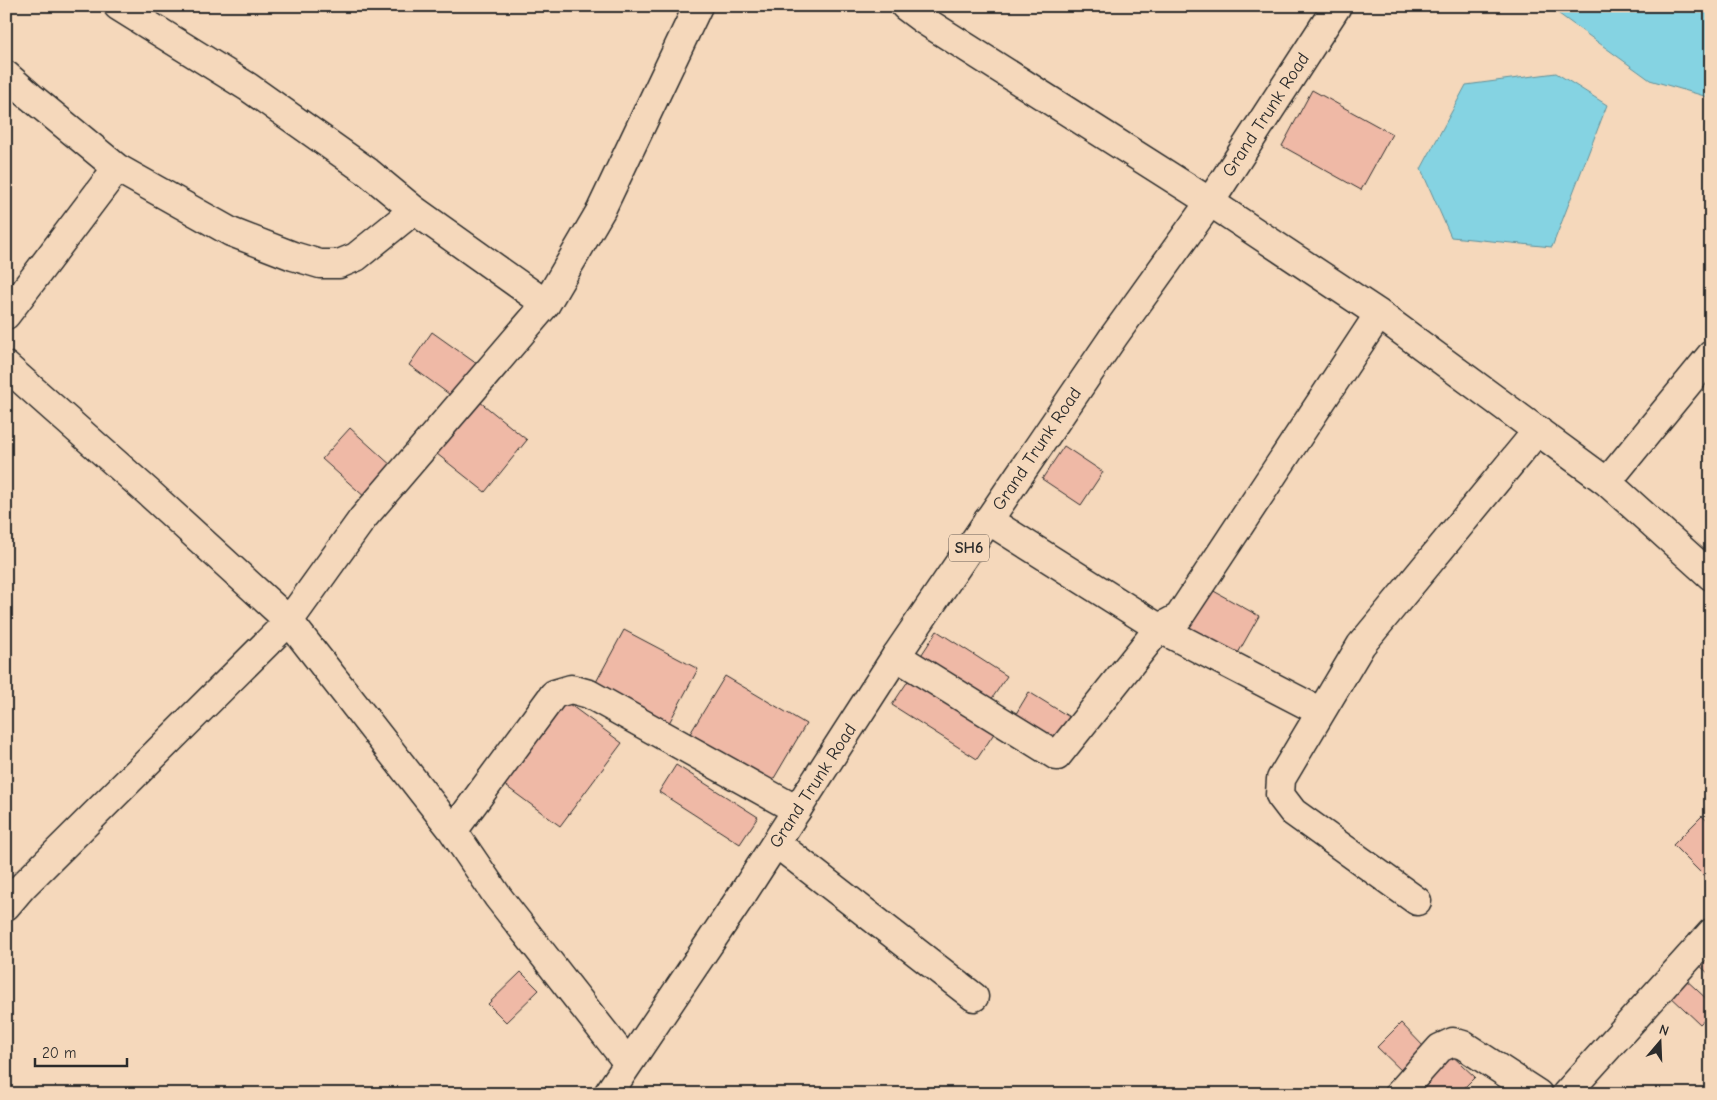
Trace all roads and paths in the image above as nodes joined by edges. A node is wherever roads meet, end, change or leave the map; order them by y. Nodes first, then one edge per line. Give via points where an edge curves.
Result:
1 (118, 6) edge
2 (698, 6) edge
3 (905, 6) edge
4 (1337, 6) edge
5 (6, 74) edge
6 (117, 168) junction
7 (1210, 202) junction
8 (414, 210) junction
9 (546, 304) junction
10 (1379, 314) junction
11 (6, 315) edge
12 (1711, 355) edge
13 (6, 366) edge
14 (1538, 430) junction
15 (1607, 482) junction
16 (988, 520) junction
17 (1711, 576) edge
18 (289, 621) junction
19 (1159, 628) junction
20 (896, 656) junction
21 (1321, 712) junction
22 (797, 810) junction
23 (453, 831) junction
24 (776, 843) junction
25 (1417, 901) dead end
26 (6, 906) edge
27 (1711, 933) edge
28 (974, 997) dead end
29 (628, 1064) junction
30 (608, 1094) edge
31 (1399, 1094) edge
32 (1538, 1094) edge
33 (1566, 1094) edge

1 - 8 street via 248,87 368,172
2 - 9 street via 601,210
3 - 7 street
4 - 7 street, Grand Trunk Road / SH6
5 - 6 street
6 - 8 street via 231,232 320,264 339,264 356,257
6 - 11 street
7 - 10 street
7 - 16 street, Grand Trunk Road / SH6
8 - 9 street
9 - 18 street via 363,518
10 - 14 street
10 - 19 street via 1179,617
12 - 15 street
13 - 18 street
14 - 15 street
14 - 21 street via 1361,645
15 - 17 street
16 - 19 street
16 - 20 street, Grand Trunk Road / SH6
18 - 23 street
18 - 26 street
19 - 20 street via 1057,756
19 - 21 street
20 - 22 street, Grand Trunk Road / SH6
21 - 25 street via 1281,778 1280,794 1293,812
22 - 23 street via 589,694 571,688 554,694
22 - 24 street, Grand Trunk Road / SH6
23 - 29 street via 498,898
24 - 28 street
24 - 29 street, Grand Trunk Road / SH6
27 - 33 street
29 - 30 street, Grand Trunk Road / SH6
31 - 32 street via 1440,1048 1453,1042 1463,1045

